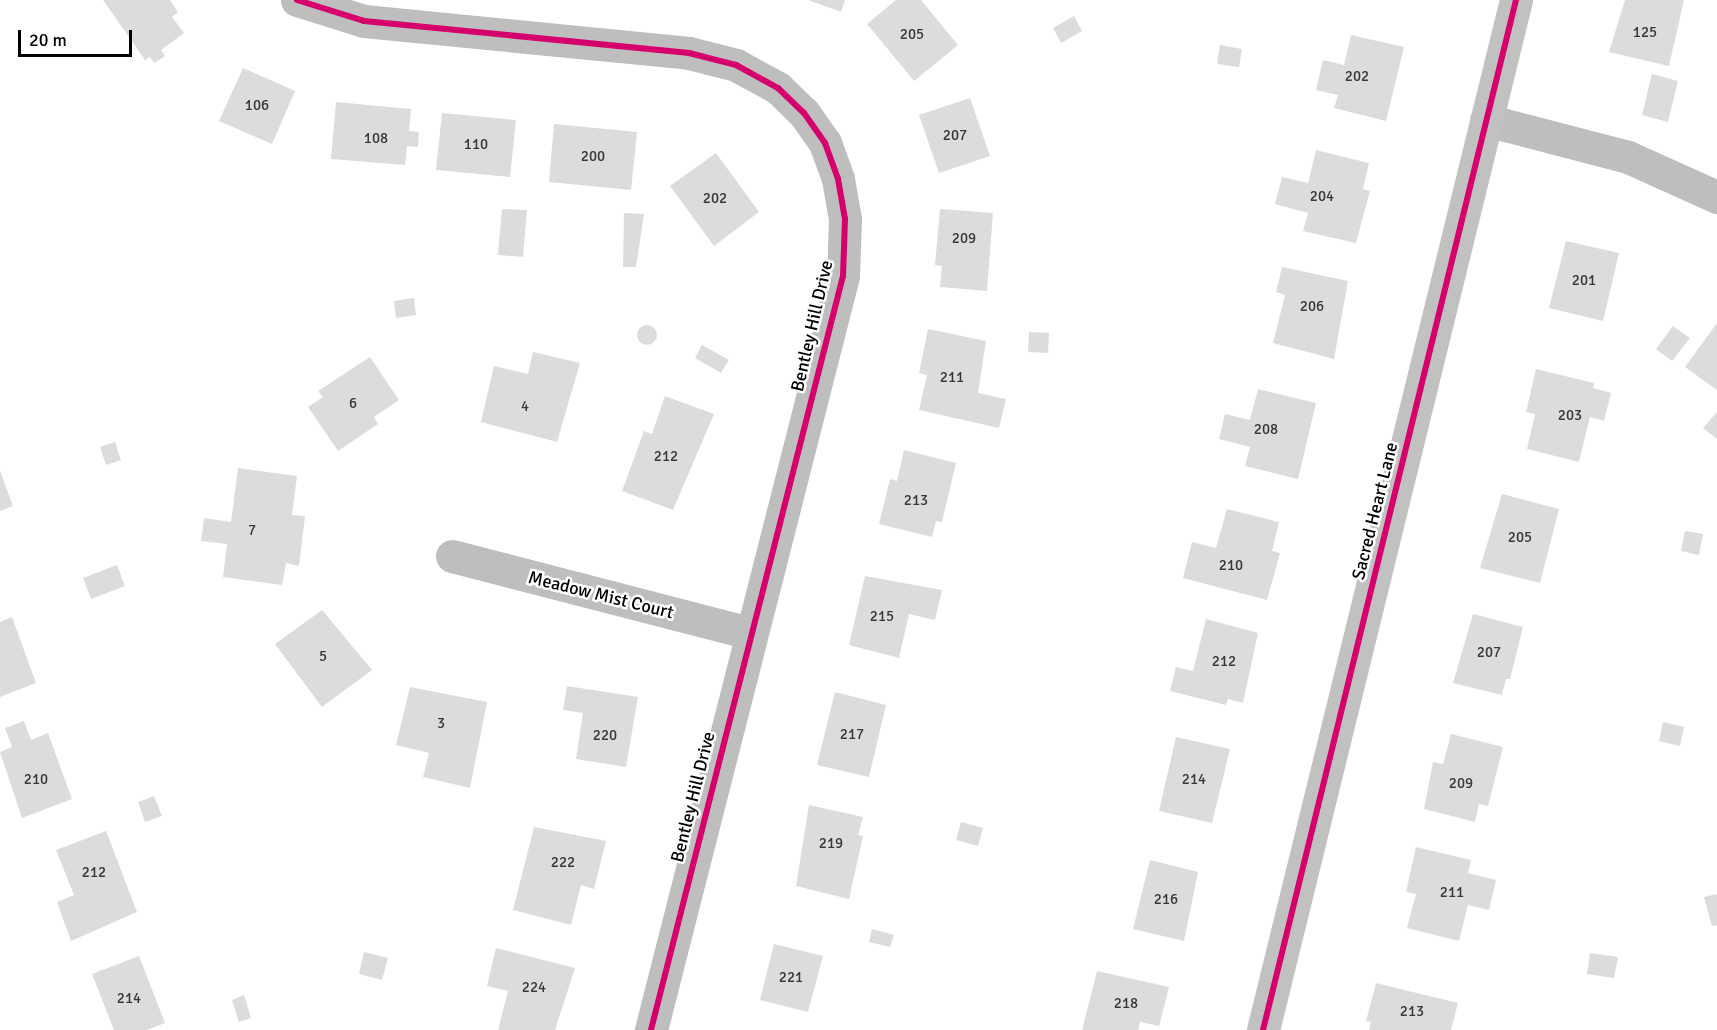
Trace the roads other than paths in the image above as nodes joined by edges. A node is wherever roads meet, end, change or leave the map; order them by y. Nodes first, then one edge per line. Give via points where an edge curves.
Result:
1 (297, 0) edge
2 (1516, 0) edge
3 (1486, 120) junction
4 (1717, 197) edge
5 (452, 556) dead end
6 (749, 633) junction
7 (651, 1030) edge
8 (1263, 1030) edge

1 - 6 street, Bentley Hill Drive via 364,21 689,53 736,65 778,88 811,123 825,143 838,179 845,219 843,276
2 - 3 street, Sacred Heart Lane
3 - 4 street via 1628,157
3 - 8 street, Sacred Heart Lane
5 - 6 street, Meadow Mist Court
6 - 7 street, Bentley Hill Drive

